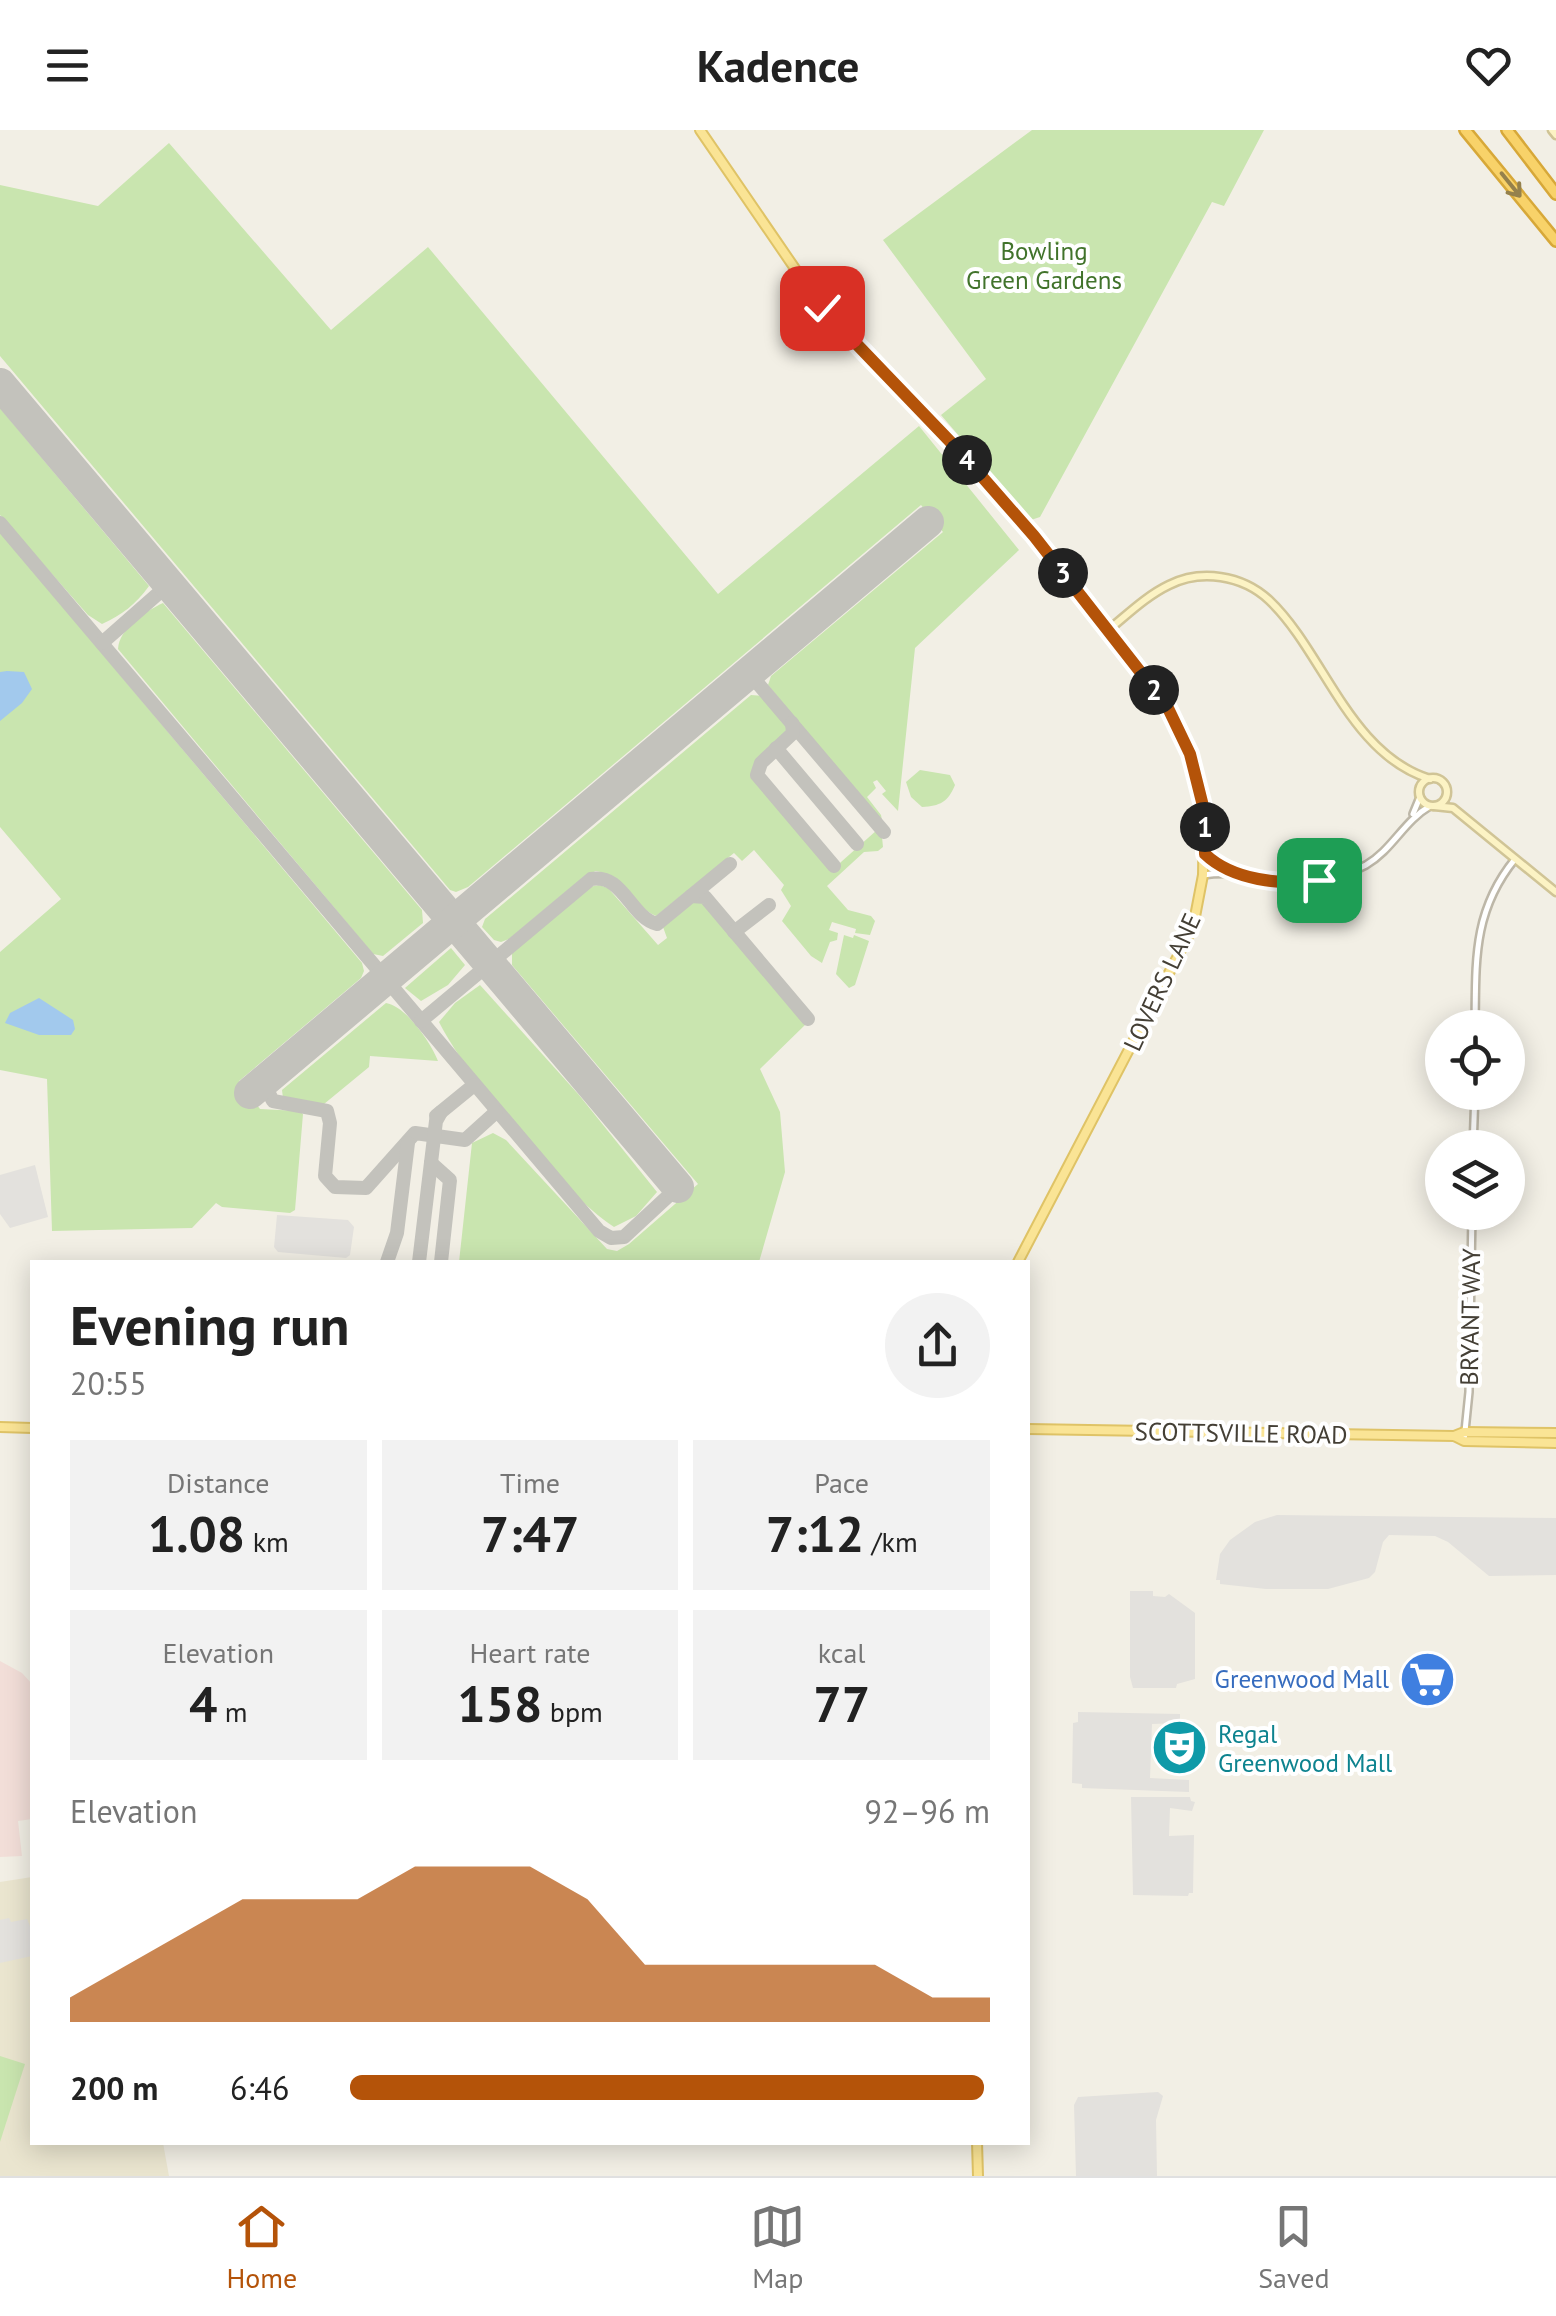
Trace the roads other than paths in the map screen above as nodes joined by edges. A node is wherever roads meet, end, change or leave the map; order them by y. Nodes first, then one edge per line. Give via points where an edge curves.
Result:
1 (700, 130) edge
2 (1465, 130) edge
3 (1507, 130) edge
4 (1556, 194) edge
5 (1556, 241) edge
6 (1108, 631) junction
7 (1413, 774) junction
8 (1430, 779) junction
9 (1420, 794) junction
10 (1447, 794) junction
11 (1432, 806) junction
12 (1453, 808) junction
13 (1406, 826) junction
14 (1205, 854) junction
15 (1515, 859) junction
16 (1227, 872) junction
17 (1204, 875) junction
18 (1556, 892) edge
19 (1476, 1010) edge
20 (1472, 1230) edge
21 (1019, 1260) edge
22 (0, 1427) edge
23 (30, 1428) edge
24 (1030, 1429) edge
25 (1468, 1433) junction
26 (1556, 1433) edge
27 (1556, 1442) edge
28 (978, 2145) edge
29 (978, 2176) edge

1 - 6 main road, LOVERS LANE via 822,308 963,455
2 -> 5 highway
3 - 4 highway
6 - 7 main road via 1181,580 1216,576 1251,586 1281,613 1359,726
6 - 14 main road, LOVERS LANE via 1167,706 1190,754 1204,810
7 - 8 main road
7 - 9 main road
8 - 9 main road
8 - 10 main road via 1443,782
9 - 11 main road
9 - 13 street
10 - 11 main road
10 - 12 main road
11 - 12 main road
11 - 13 street
12 - 15 main road
13 - 16 street via 1369,864 1328,878 1287,882
14 - 16 street
14 - 17 main road, LOVERS LANE
15 - 18 main road
15 - 19 street via 1481,921
16 - 17 street
17 - 21 main road, LOVERS LANE via 1179,958
20 - 25 street, BRYANT WAY
22 - 23 main road
24 - 25 main road, SCOTTSVILLE ROAD
25 - 26 main road, SCOTTSVILLE ROAD
25 - 27 main road, SCOTTSVILLE ROAD
28 - 29 main road

